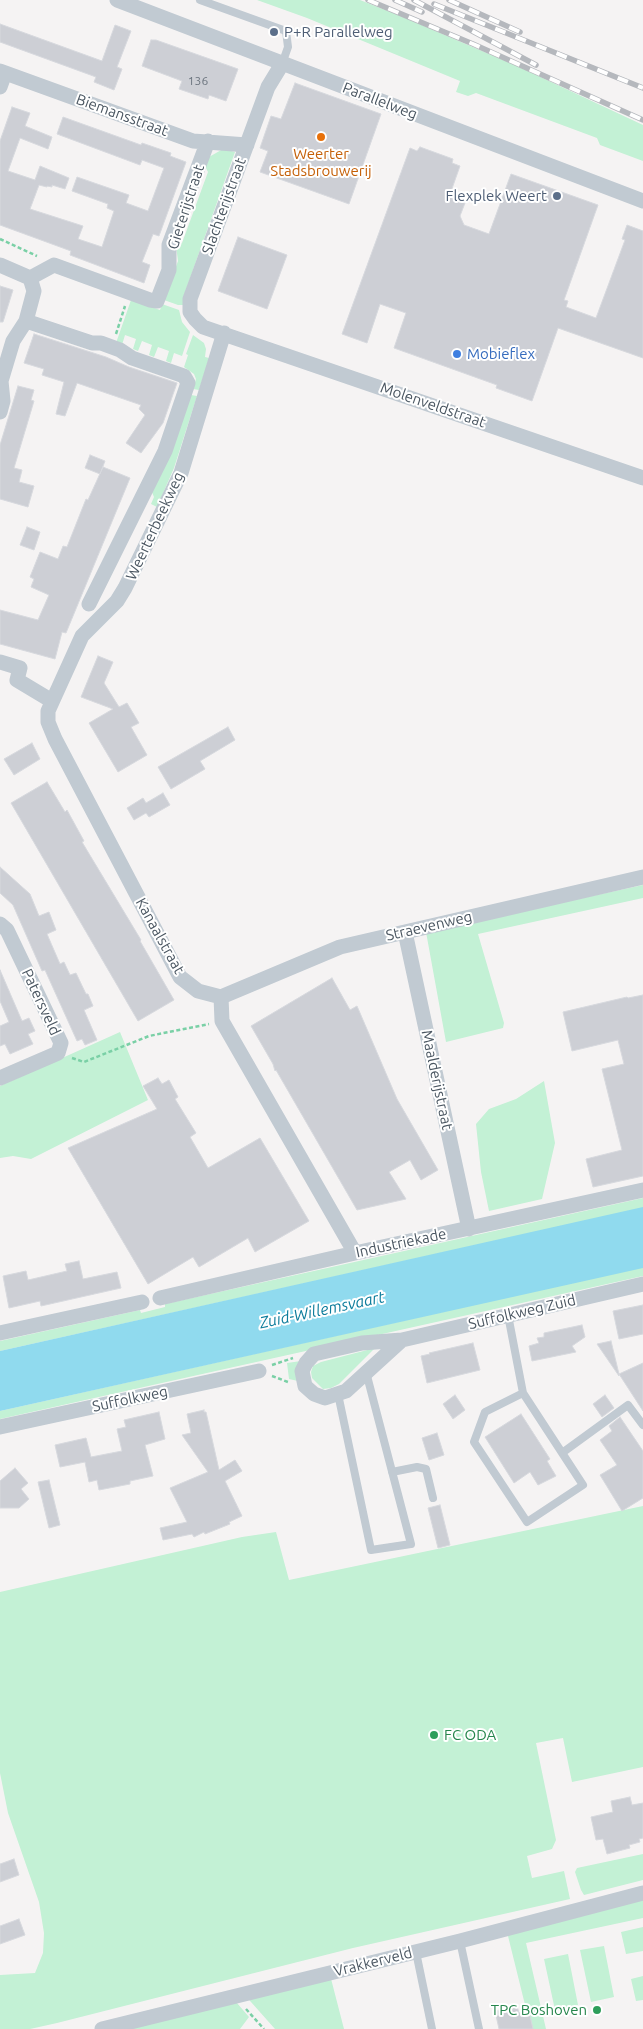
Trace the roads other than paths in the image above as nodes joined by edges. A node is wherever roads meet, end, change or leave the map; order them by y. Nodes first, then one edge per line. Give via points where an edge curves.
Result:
1 (117, 0) edge
2 (200, 0) edge
3 (282, 64) junction
4 (2, 77) edge
5 (208, 142) junction
6 (247, 145) junction
7 (643, 201) edge
8 (0, 265) edge
9 (30, 278) junction
10 (26, 321) junction
11 (224, 333) junction
12 (0, 412) edge
13 (643, 478) edge
14 (89, 604) dead end
15 (0, 662) edge
16 (52, 701) junction
17 (643, 877) edge
18 (0, 924) edge
19 (404, 932) junction
20 (221, 997) junction
21 (0, 1078) edge
22 (643, 1190) edge
23 (469, 1229) junction
24 (355, 1253) junction
25 (643, 1284) edge
26 (160, 1298) dead end
27 (142, 1302) dead end
28 (508, 1315) junction
29 (0, 1333) edge
30 (402, 1340) junction
31 (259, 1371) road end
32 (366, 1372) junction
33 (523, 1393) junction
34 (338, 1394) junction
35 (643, 1425) edge
36 (0, 1427) edge
37 (562, 1453) junction
38 (392, 1472) junction
39 (434, 1498) dead end
40 (643, 1893) edge
41 (460, 1941) junction
42 (416, 1952) junction
43 (102, 2029) edge
44 (432, 2029) edge
45 (479, 2029) edge

1 - 3 street, Parallelweg
2 - 3 lane via 286,31 288,47
3 - 6 street, Slachterijstraat via 268,87
3 - 7 street, Parallelweg
4 - 5 street, Biemansstraat via 193,141
5 - 6 street, Biemansstraat
5 - 9 street, Gieterijstraat via 169,246 169,270 157,301 54,265
6 - 11 street, Slachterijstraat via 190,299 190,312 199,323
8 - 9 street
9 - 10 street via 34,291
10 - 12 street via 13,341 1,381 3,401
10 - 14 street via 92,343 102,343 132,358 184,376 188,383 165,451
11 - 13 street, Molenveldstraat
11 - 16 street, Weerterbeekweg via 181,473 125,588 117,601 82,636
15 - 16 street via 20,668 17,680
16 - 20 street, Kanaalstraat via 48,722 55,739 180,977 198,991
17 - 19 street, Straevenweg
18 - 21 street, Patersveld via 7,930 61,1043 58,1053
19 - 20 street, Straevenweg via 340,947
19 - 23 street, Maalderijstraat
20 - 24 street via 222,1021
22 - 23 street, Industriekade
23 - 24 street, Industriekade
24 - 26 street, Industriekade
25 - 28 street, Suffolkweg Zuid
27 - 29 street
28 - 30 street, Suffolkweg Zuid
28 - 33 lane
30 - 32 street, Suffolkweg Zuid
30 - 34 street, Suffolkweg Zuid via 362,1343 314,1354 302,1371 305,1386 324,1398
31 - 36 street, Suffolkweg
32 - 34 street, Suffolkweg Zuid via 346,1391
32 - 38 lane
33 - 37 lane
33 - 37 lane via 485,1412 474,1442 527,1522 583,1485
34 - 38 lane via 370,1550 411,1544
35 - 37 lane via 628,1405
38 - 39 lane via 417,1467 426,1469
40 - 41 street, Vrakkerveld
41 - 42 street, Vrakkerveld
41 - 45 lane
42 - 43 street, Vrakkerveld
42 - 44 lane

